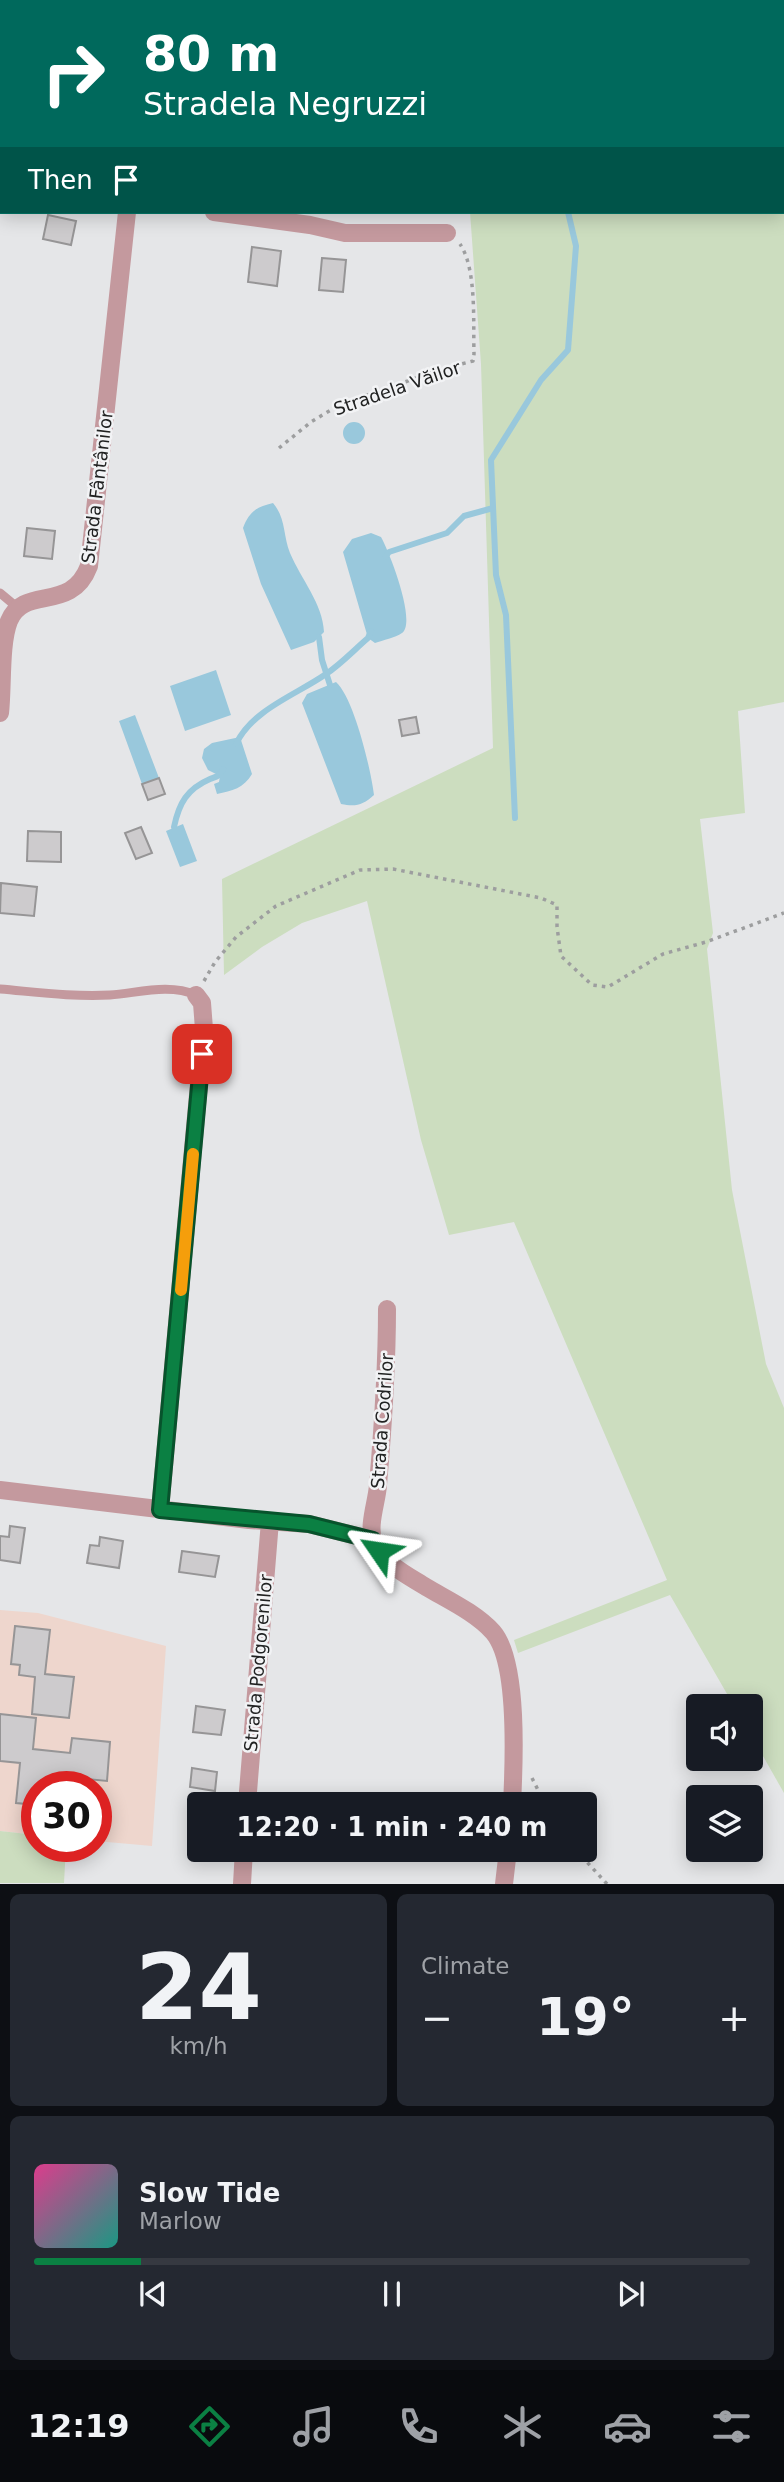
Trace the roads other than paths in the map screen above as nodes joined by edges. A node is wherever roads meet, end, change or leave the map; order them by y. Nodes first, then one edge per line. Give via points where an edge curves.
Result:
1 (127, 214) edge
2 (246, 214) edge
3 (310, 218) edge
4 (447, 233) road end
5 (0, 593) edge
6 (18, 608) junction
7 (0, 713) edge
8 (0, 989) edge
9 (196, 995) joint
10 (387, 1309) dead end
11 (0, 1490) edge
12 (160, 1510) junction
13 (270, 1521) junction
14 (373, 1540) junction
15 (248, 1792) edge
16 (512, 1792) edge
17 (243, 1862) edge
18 (507, 1862) edge
19 (242, 1884) edge
20 (505, 1884) edge

1 - 6 street, Strada Fântânilor via 89,566 84,580 72,591
2 - 3 street
3 - 4 street via 345,233
5 - 6 lane
6 - 7 street via 6,635
8 - 9 lane via 110,995 173,989
9 - 12 street via 202,1003 204,1029
10 - 14 street, Strada Codrilor via 386,1387
11 - 12 street
12 - 13 street
13 - 14 street via 309,1524
13 - 15 street, Strada Podgorenilor
14 - 16 street via 391,1565 494,1633 508,1667
17 - 19 street
18 - 20 street

